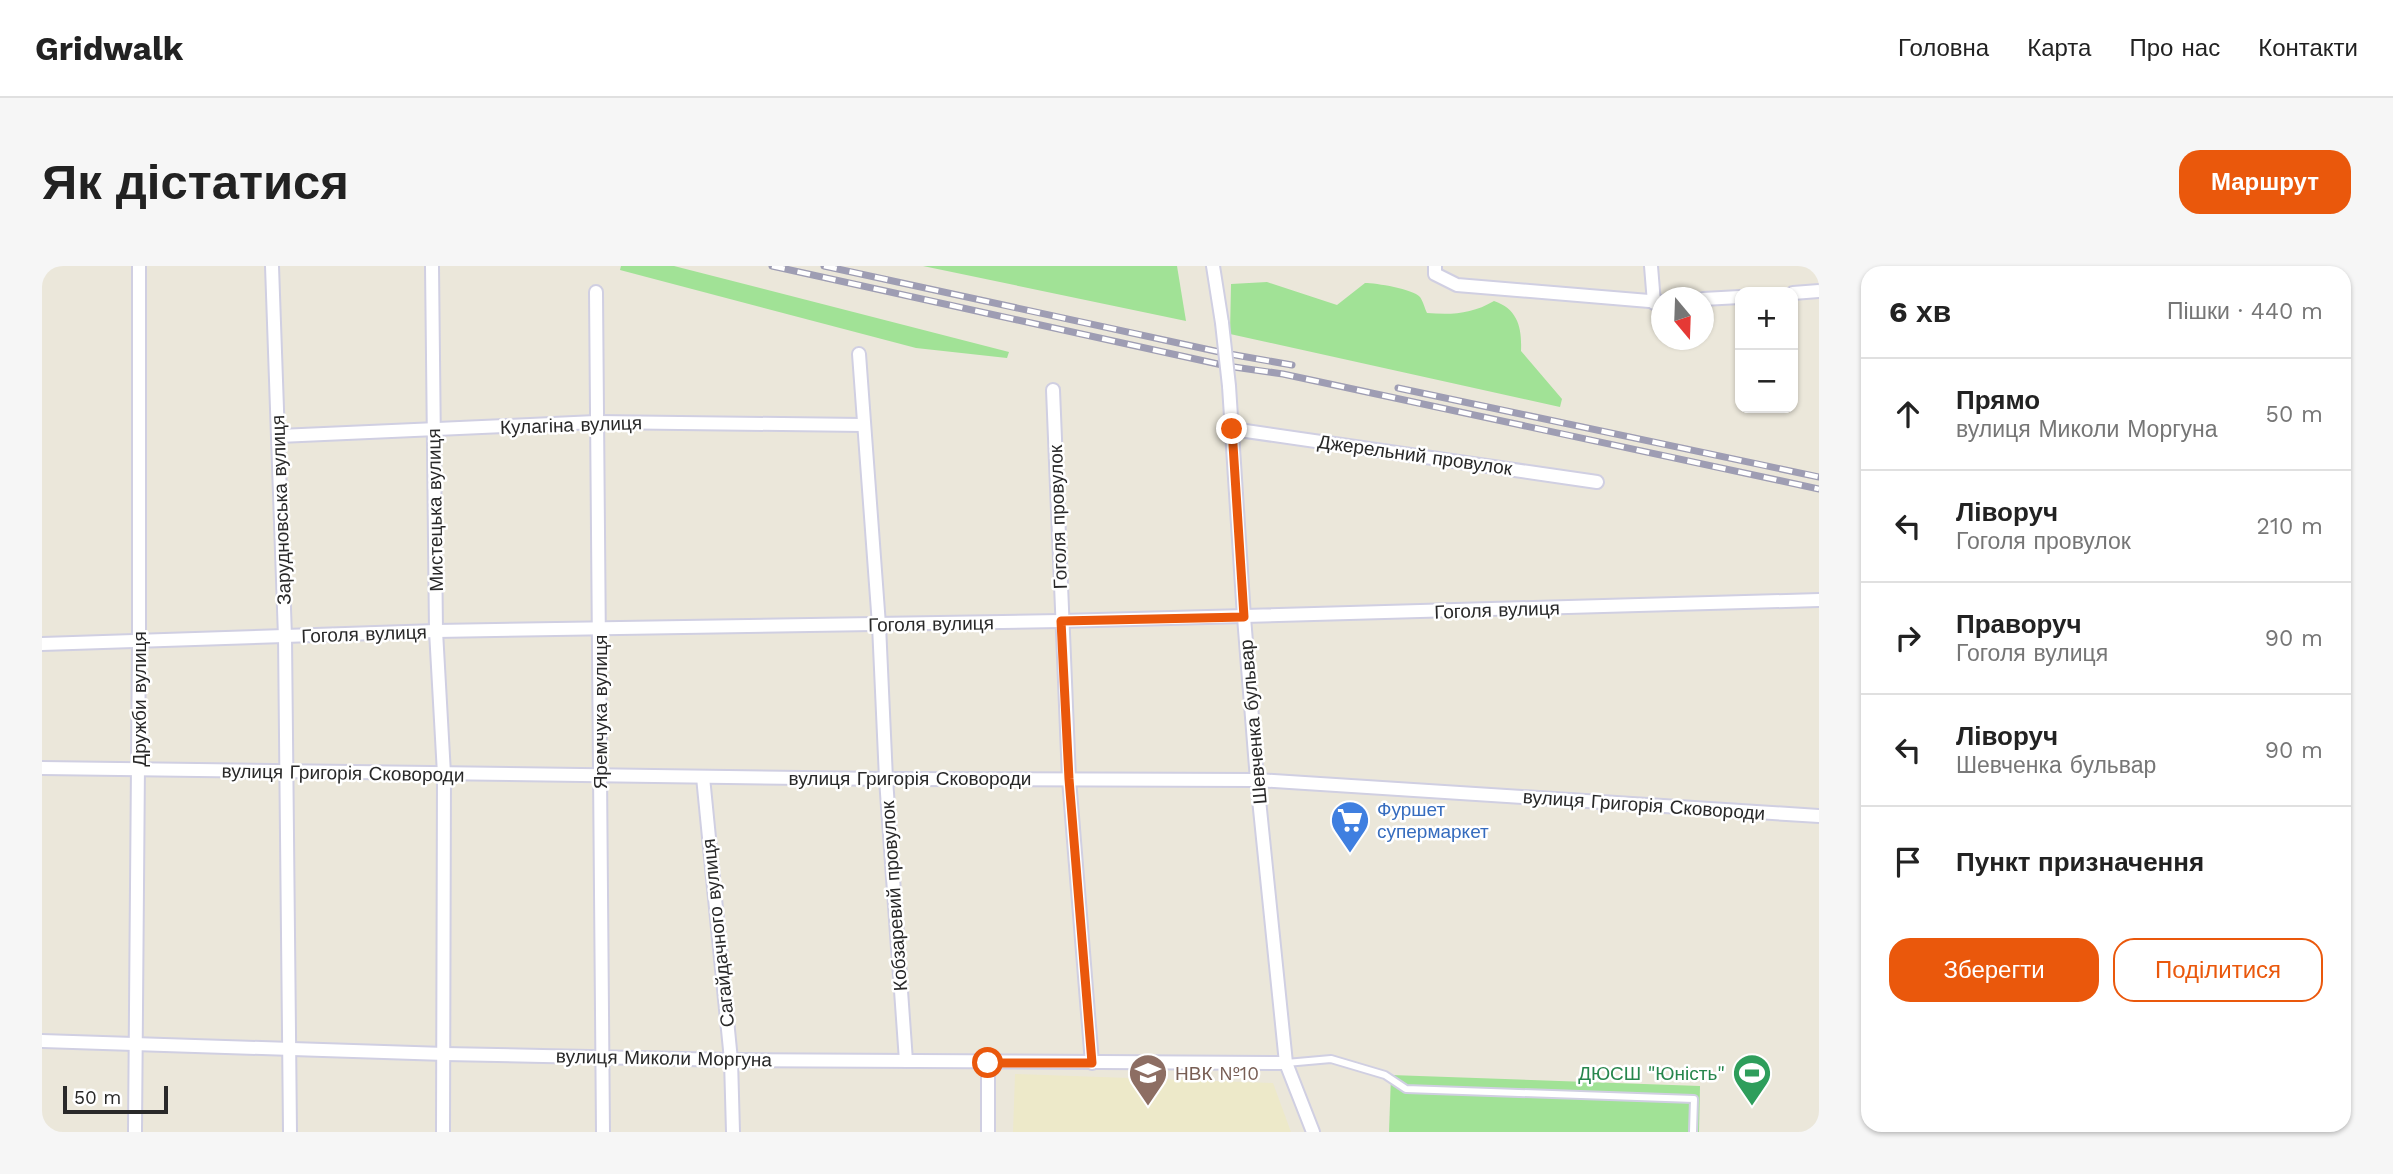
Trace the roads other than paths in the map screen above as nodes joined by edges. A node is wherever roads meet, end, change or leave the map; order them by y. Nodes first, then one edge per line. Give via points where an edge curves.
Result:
1 (139, 266) edge
2 (272, 266) edge
3 (432, 266) edge
4 (1213, 266) edge
5 (1651, 266) edge
6 (1435, 270) edge
7 (1655, 287) edge
8 (1819, 291) edge
9 (597, 292) dead end
10 (1798, 293) edge
11 (1735, 297) edge
12 (1714, 298) edge
13 (1651, 301) edge
14 (859, 354) dead end
15 (1053, 390) dead end
16 (596, 422) junction
17 (863, 425) junction
18 (433, 429) junction
19 (1232, 429) junction
20 (279, 436) junction
21 (1597, 482) dead end
22 (1819, 600) edge
23 (1244, 617) junction
24 (1061, 621) junction
25 (879, 625) junction
26 (600, 629) junction
27 (436, 631) junction
28 (285, 637) junction
29 (139, 641) junction
30 (42, 644) edge
31 (42, 768) edge
32 (139, 771) junction
33 (286, 772) junction
34 (444, 774) junction
35 (599, 775) junction
36 (702, 777) junction
37 (886, 779) junction
38 (1069, 779) junction
39 (1257, 780) junction
40 (1819, 816) edge
41 (42, 1041) edge
42 (135, 1042) junction
43 (288, 1048) junction
44 (444, 1054) junction
45 (603, 1056) junction
46 (731, 1060) junction
47 (906, 1061) junction
48 (988, 1063) junction
49 (1092, 1063) junction
50 (1286, 1063) junction
51 (135, 1132) edge
52 (290, 1132) edge
53 (443, 1132) edge
54 (603, 1132) edge
55 (733, 1132) edge
56 (988, 1132) edge
57 (1313, 1132) edge
58 (1693, 1132) edge

1 - 29 street, Дружби вулиця
2 - 20 street, Зарудновська вулиця
3 - 18 street, Мистецька вулиця
4 - 19 street, Шевченка бульвар, bridge
5 - 7 street
6 - 13 street via 1457,285
8 - 10 street
9 - 16 street, Яремчука вулиця
11 - 12 street
14 - 17 street, Кобзаревий провулок
15 - 24 street, Гоголя провулок
16 - 17 street, Кулагіна вулиця
16 - 18 street, Кулагіна вулиця
16 - 26 street, Яремчука вулиця
17 - 25 street, Кобзаревий провулок
18 - 20 street, Кулагіна вулиця
18 - 27 street, Мистецька вулиця
19 - 21 street, Джерельний провулок
19 - 23 street, Шевченка бульвар
20 - 28 street, Зарудновська вулиця
22 - 23 street, Гоголя вулиця
23 - 24 street, Гоголя вулиця
23 - 39 street, Шевченка бульвар
24 - 25 street, Гоголя вулиця
24 - 38 street, Гоголя провулок
25 - 26 street, Гоголя вулиця
25 - 37 street, Кобзаревий провулок
26 - 27 street, Гоголя вулиця
26 - 35 street, Яремчука вулиця
27 - 28 street, Гоголя вулиця
27 - 34 street, Мистецька вулиця
28 - 29 street, Гоголя вулиця
28 - 33 street, Зарудновська вулиця
29 - 30 street, Гоголя вулиця
29 - 32 street, Дружби вулиця
31 - 32 street, вулиця Григорія Сковороди
32 - 33 street, вулиця Григорія Сковороди
32 - 42 street, Дружби вулиця
33 - 34 street, вулиця Григорія Сковороди
33 - 43 street, Зарудновська вулиця
34 - 35 street, вулиця Григорія Сковороди
34 - 44 street, Мистецька вулиця
35 - 36 street, вулиця Григорія Сковороди
35 - 45 street, Яремчука вулиця
36 - 37 street, вулиця Григорія Сковороди
36 - 46 street, Сагайдачного вулиця
37 - 38 street, вулиця Григорія Сковороди
37 - 47 street, Кобзаревий провулок
38 - 39 street, вулиця Григорія Сковороди
38 - 49 street, Гоголя провулок
39 - 40 street, вулиця Григорія Сковороди
39 - 50 street, Шевченка бульвар
41 - 42 street, вулиця Миколи Моргуна
42 - 43 street, вулиця Миколи Моргуна
42 - 51 street, Дружби вулиця
43 - 44 street, вулиця Миколи Моргуна
43 - 52 street, Зарудновська вулиця
44 - 45 street, вулиця Миколи Моргуна
44 - 53 street, Мистецька вулиця
45 - 46 street, вулиця Миколи Моргуна
45 - 54 street, Яремчука вулиця
46 - 47 street, вулиця Миколи Моргуна
46 - 55 street, Сагайдачного вулиця
47 - 48 street, вулиця Миколи Моргуна
48 - 49 street, вулиця Миколи Моргуна
48 - 56 street
49 - 50 street, вулиця Миколи Моргуна
50 - 57 street, Шевченка бульвар
50 - 58 lane via 1331,1059 1385,1075 1406,1089 1694,1099

